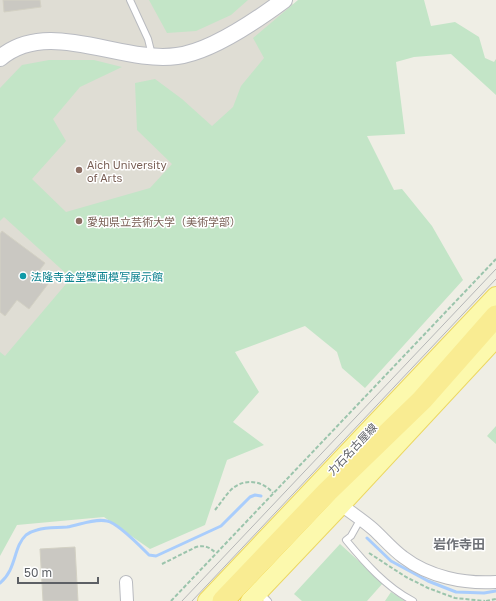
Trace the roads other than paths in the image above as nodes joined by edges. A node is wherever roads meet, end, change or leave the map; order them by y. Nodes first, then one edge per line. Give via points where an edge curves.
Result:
1 (130, 0) edge
2 (284, 0) edge
3 (153, 57) junction
4 (0, 58) edge
5 (496, 296) edge
6 (496, 316) edge
7 (496, 330) edge
8 (496, 338) edge
9 (342, 505) junction
10 (360, 520) junction
11 (294, 533) junction
12 (126, 582) dead end
13 (496, 582) edge
14 (259, 598) edge
15 (127, 601) edge
16 (207, 601) edge
17 (223, 601) edge
18 (236, 601) edge
19 (413, 601) edge

1 - 3 lane via 148,39
2 - 3 street via 201,50 175,57
3 - 4 street via 43,40 23,44
5 - 16 main road, 力石名古屋線
6 - 11 highway via 422,400
7 - 11 highway via 418,417
8 - 9 main road
9 - 10 street
9 - 14 main road
10 - 13 street via 402,557 420,568 454,579
10 - 19 lane via 346,540 386,582
11 - 17 highway
11 - 18 highway
12 - 15 street

